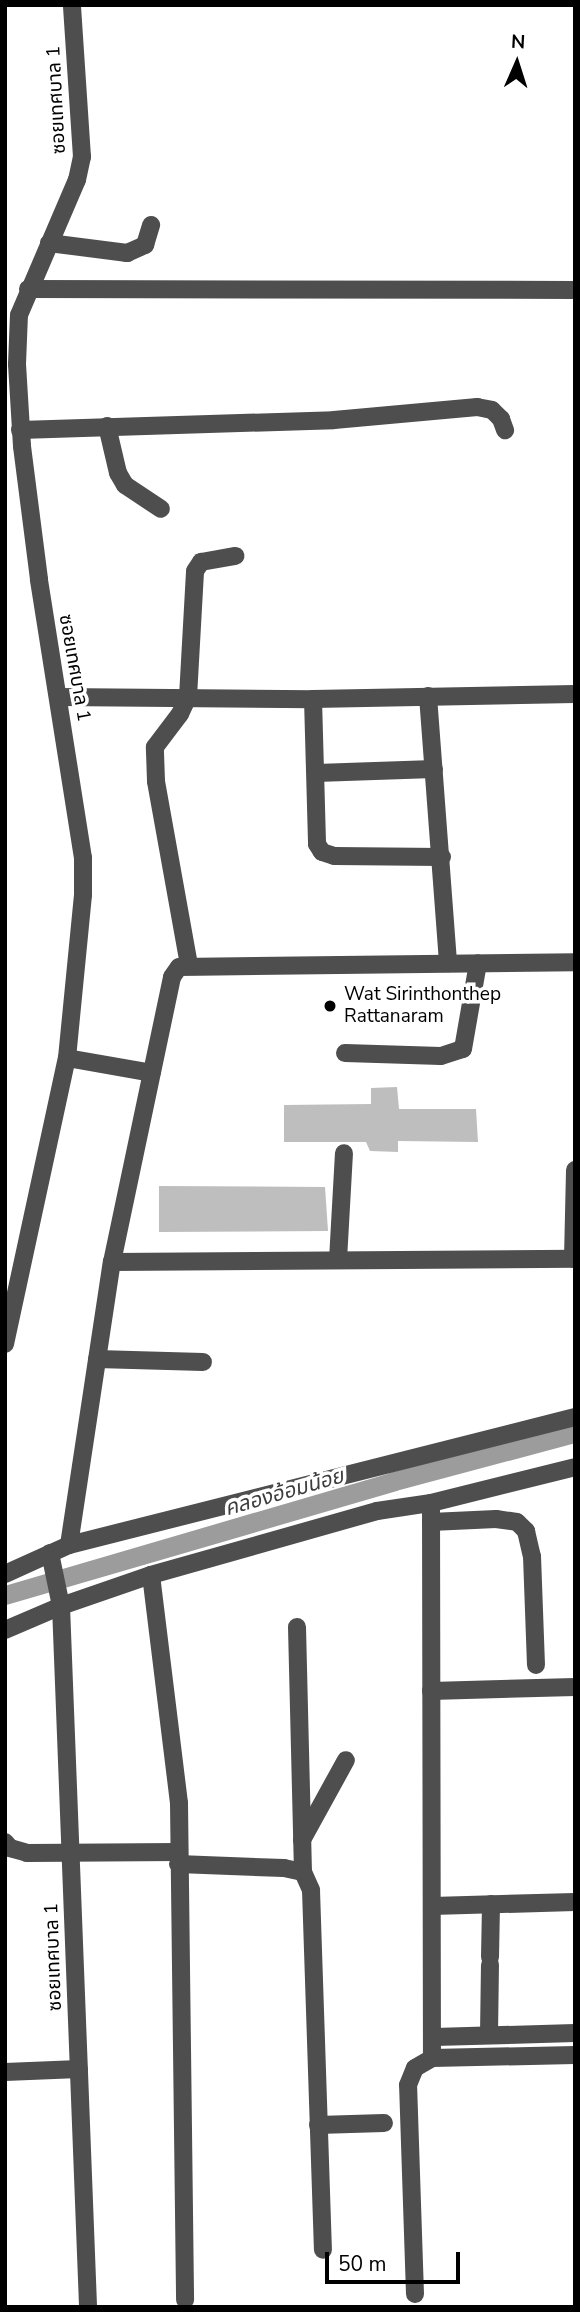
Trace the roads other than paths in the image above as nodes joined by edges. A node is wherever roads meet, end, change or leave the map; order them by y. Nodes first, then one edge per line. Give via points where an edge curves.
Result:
1 (72, 5) edge
2 (151, 225) dead end
3 (50, 243) junction
4 (28, 289) junction
5 (575, 290) edge
6 (107, 426) junction
7 (505, 430) dead end
8 (16, 441) edge
9 (161, 509) dead end
10 (234, 556) dead end
11 (575, 694) edge
12 (428, 696) junction
13 (59, 697) junction
14 (188, 697) junction
15 (313, 699) junction
16 (434, 769) junction
17 (316, 773) junction
18 (442, 857) junction
19 (478, 962) junction
20 (575, 962) edge
21 (447, 963) junction
22 (189, 965) junction
23 (345, 1053) dead end
24 (67, 1058) junction
25 (152, 1073) junction
26 (344, 1153) dead end
27 (575, 1170) edge
28 (574, 1259) edge
29 (338, 1260) junction
30 (112, 1262) junction
31 (8, 1324) edge
32 (5, 1345) edge
33 (97, 1359) junction
34 (203, 1362) dead end
35 (575, 1417) edge
36 (575, 1467) edge
37 (431, 1503) junction
38 (431, 1522) junction
39 (69, 1545) junction
40 (52, 1561) junction
41 (5, 1574) edge
42 (151, 1575) junction
43 (60, 1599) junction
44 (297, 1627) dead end
45 (5, 1630) edge
46 (536, 1665) dead end
47 (575, 1687) edge
48 (431, 1691) junction
49 (346, 1760) dead end
50 (302, 1840) junction
51 (5, 1842) edge
52 (71, 1856) junction
53 (178, 1858) junction
54 (303, 1872) junction
55 (575, 1902) edge
56 (491, 1904) junction
57 (432, 1906) junction
58 (575, 2033) edge
59 (489, 2035) junction
60 (434, 2037) junction
61 (575, 2055) edge
62 (432, 2058) junction
63 (79, 2069) junction
64 (5, 2072) edge
65 (384, 2123) dead end
66 (318, 2125) junction
67 (323, 2250) dead end
68 (415, 2294) dead end
69 (185, 2300) dead end
70 (88, 2307) edge

1 - 3 street, ซอยเทศบาล 1 via 82,157
2 - 3 street via 145,245 127,253
3 - 4 street, ซอยเทศบาล 1
4 - 5 street
4 - 8 street, ซอยเทศบาล 1 via 17,335
6 - 7 street via 334,420 477,407 492,410
6 - 8 street
6 - 9 street via 125,485
8 - 13 street, ซอยเทศบาล 1
10 - 14 street via 201,562 195,571
11 - 12 street
12 - 15 street
12 - 16 street
13 - 14 street
13 - 24 street, ซอยเทศบาล 1 via 83,858
14 - 15 street
14 - 22 street via 155,747 153,761
15 - 17 street
16 - 17 street
16 - 18 street
17 - 18 street via 317,844 322,852
18 - 21 street
19 - 20 street
19 - 21 street
19 - 23 street via 463,1049 442,1056
21 - 22 street
22 - 25 street via 179,967 172,977
24 - 25 street
24 - 31 street, ซอยเทศบาล 1
25 - 30 street
26 - 29 street
27 - 28 street
28 - 29 street
29 - 30 street
30 - 33 street
31 - 32 street, ซอยเทศบาล 1
33 - 34 street
33 - 39 street
35 - 39 street
36 - 37 street
37 - 38 street
37 - 42 street via 376,1511
38 - 46 street via 496,1519 517,1522 526,1531 532,1556
38 - 48 street
39 - 40 street
40 - 41 street
40 - 43 street, ซอยเทศบาล 1
42 - 43 street
42 - 53 street via 176,1760
43 - 45 street
43 - 52 street, ซอยเทศบาล 1
44 - 50 street
47 - 48 street
48 - 57 street
49 - 50 street
50 - 54 street
51 - 52 street via 27,1853
52 - 53 street
52 - 63 street, ซอยเทศบาล 1
53 - 54 street
53 - 69 street
54 - 66 street via 311,1890
55 - 56 street
56 - 57 street
56 - 59 street
57 - 60 street
58 - 59 street
59 - 60 street
60 - 62 street
61 - 62 street
62 - 68 street via 415,2068 408,2085
63 - 64 street
63 - 70 street, ซอยเทศบาล 1
65 - 66 street
66 - 67 street

